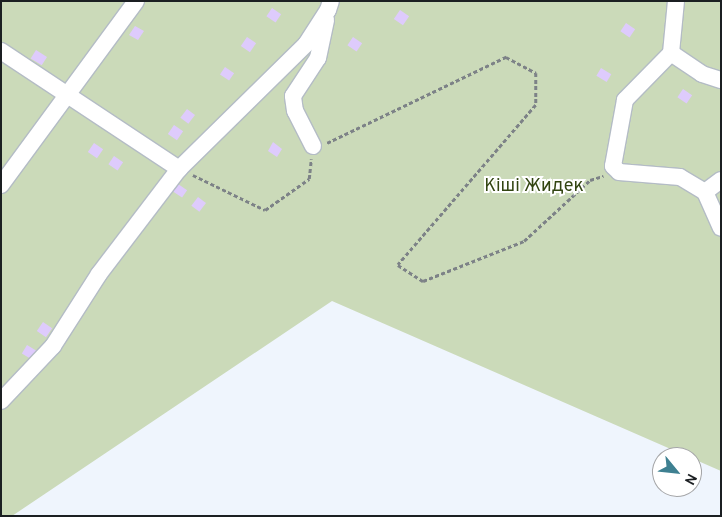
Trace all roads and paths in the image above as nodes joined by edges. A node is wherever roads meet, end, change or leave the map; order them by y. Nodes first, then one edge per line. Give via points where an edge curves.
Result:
1 (136, 1) edge
2 (676, 1) edge
3 (330, 6) edge
4 (1, 51) edge
5 (671, 53) junction
6 (721, 80) edge
7 (69, 97) junction
8 (312, 146) junction
9 (179, 169) junction
10 (619, 172) junction
11 (721, 180) edge
12 (1, 185) edge
13 (705, 192) junction
14 (721, 228) edge
15 (1, 401) edge

1 - 7 street
2 - 5 street
3 - 8 street via 318,58 293,96 295,111
3 - 9 street via 306,44
4 - 7 street
5 - 6 street via 702,74
5 - 10 street via 625,100 613,166
7 - 9 street
7 - 12 street
8 - 9 path via 309,180 265,210
8 - 10 path via 327,143 506,57 536,72 536,105 398,265 424,281 524,241 590,180
9 - 15 street via 99,274 53,346
10 - 13 street via 680,176
11 - 13 street
13 - 14 street

